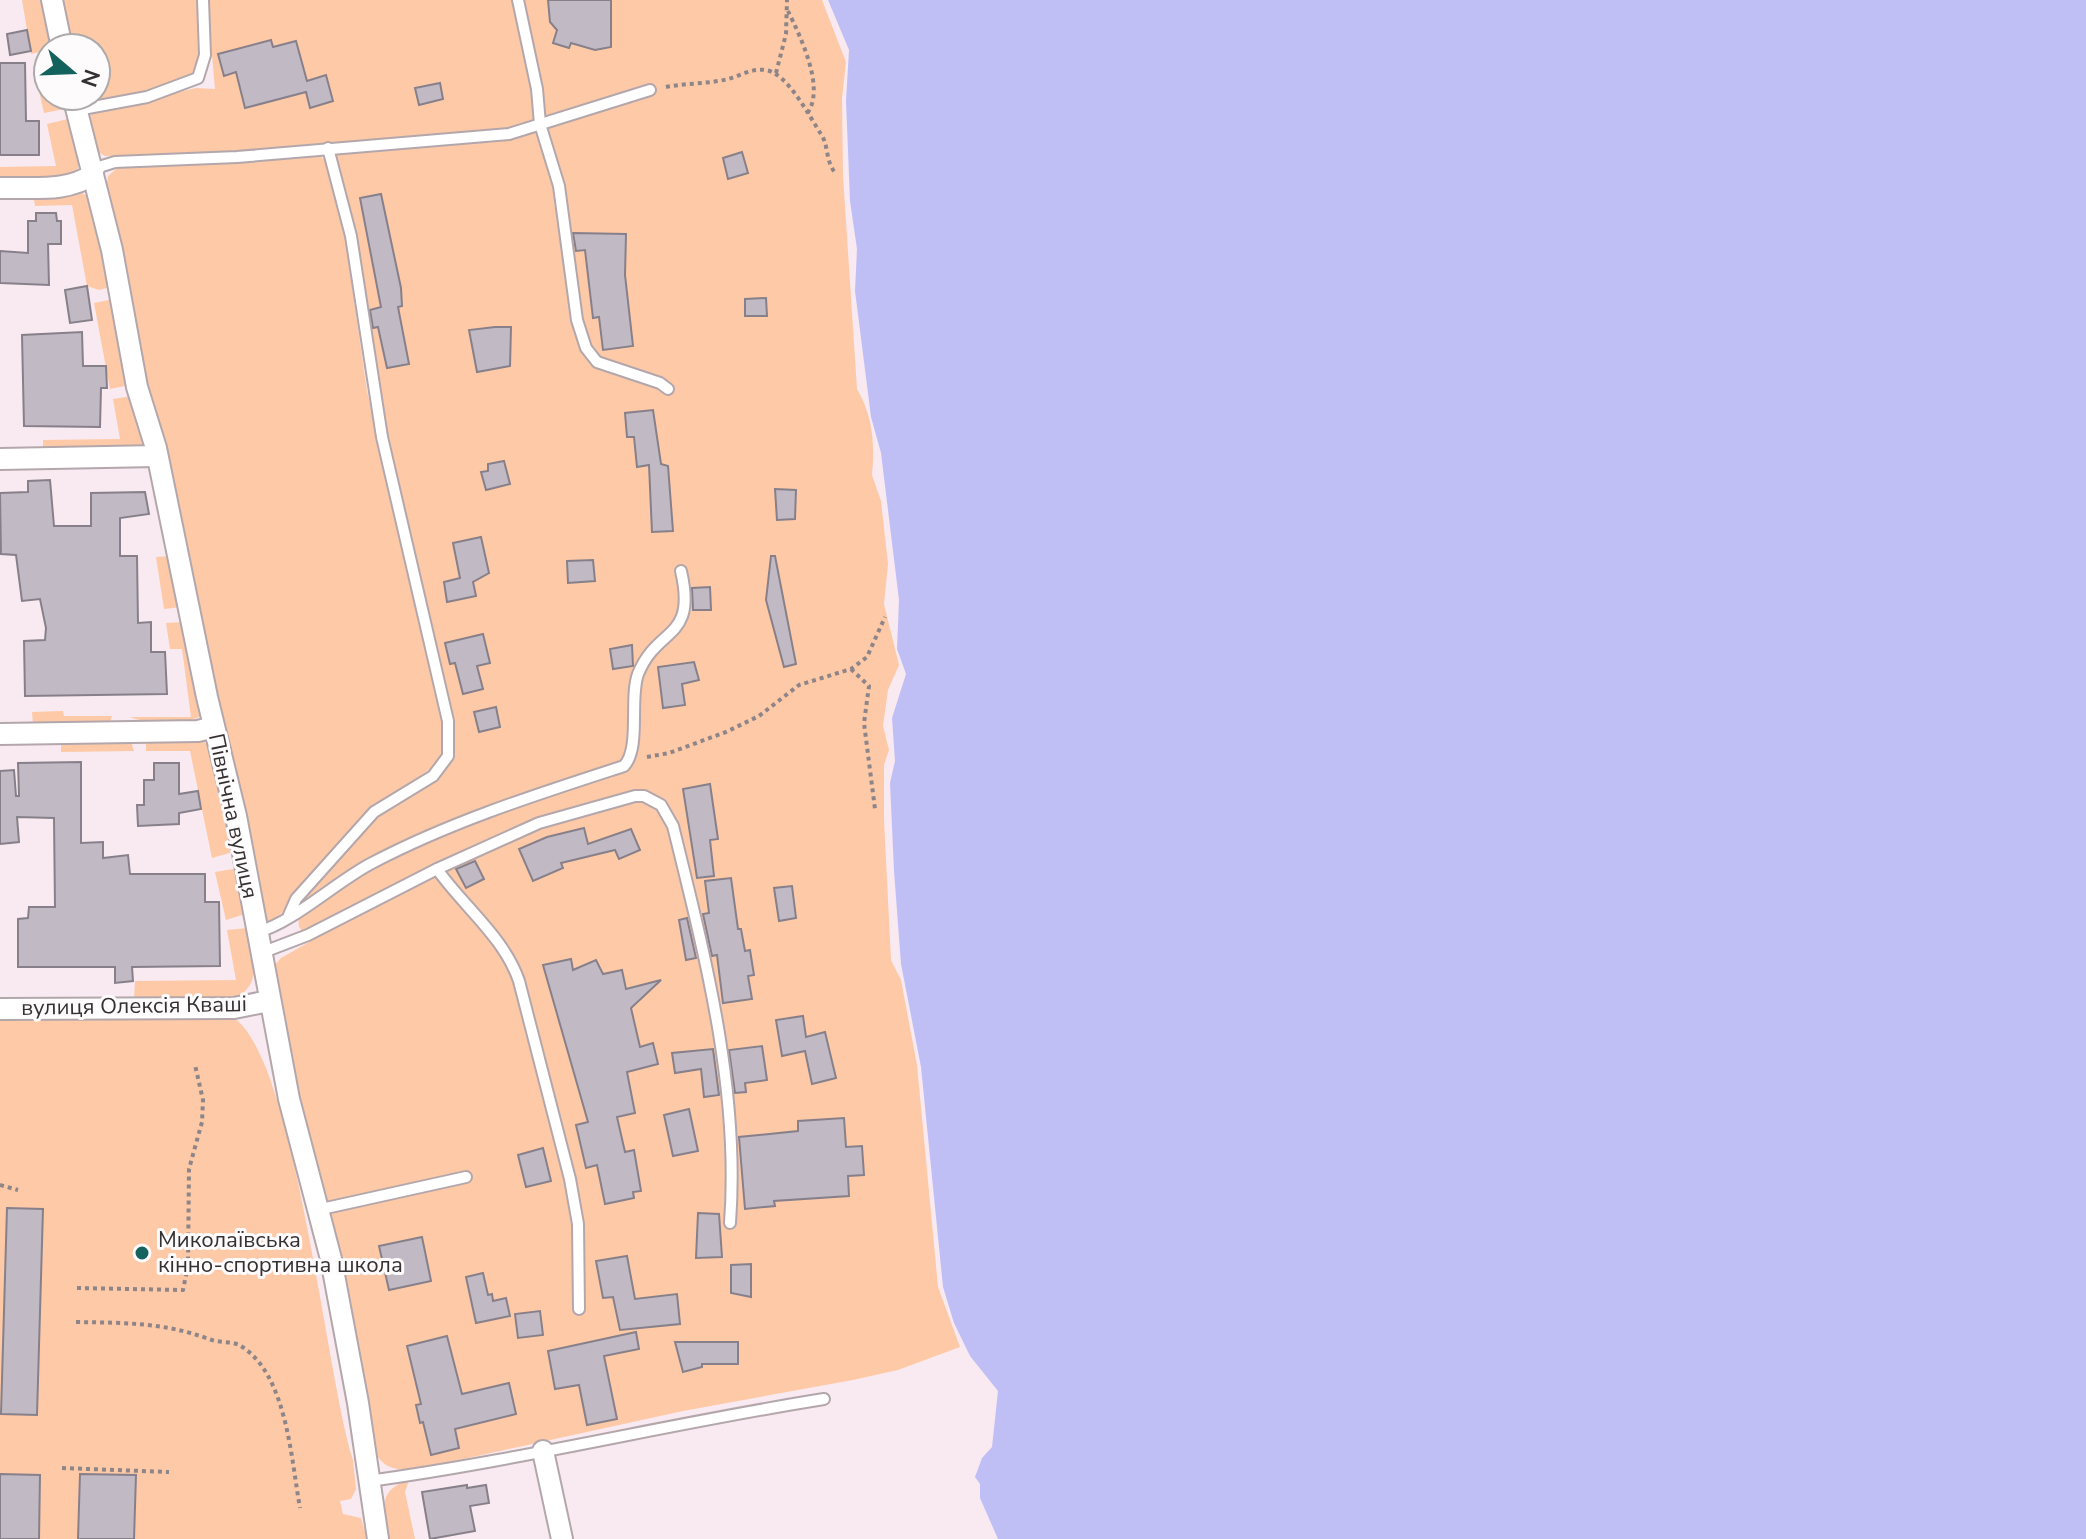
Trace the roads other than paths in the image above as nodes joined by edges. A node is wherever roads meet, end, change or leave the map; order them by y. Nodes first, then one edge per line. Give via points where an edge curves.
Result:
1 (52, 0) edge
2 (203, 0) edge
3 (518, 0) edge
4 (59, 32) edge
5 (650, 90) road end
6 (112, 100) edge
7 (77, 112) edge
8 (540, 124) junction
9 (328, 148) junction
10 (93, 174) junction
11 (0, 188) edge
12 (668, 389) dead end
13 (157, 456) junction
14 (0, 459) edge
15 (681, 571) dead end
16 (214, 727) junction
17 (0, 734) edge
18 (437, 869) junction
19 (289, 915) junction
20 (258, 932) junction
21 (261, 953) junction
22 (269, 1001) junction
23 (0, 1009) edge
24 (466, 1177) dead end
25 (317, 1210) junction
26 (730, 1223) dead end
27 (579, 1309) dead end
28 (824, 1399) dead end
29 (543, 1451) junction
30 (369, 1481) junction
31 (378, 1539) edge
32 (562, 1539) edge

1 - 4 street
2 - 6 lane via 205,55 198,78 147,97
3 - 8 lane
5 - 8 lane
7 - 10 street, Північна вулиця
8 - 9 lane via 509,134
8 - 12 lane via 559,186 577,320 586,348 597,362
9 - 10 lane via 115,162
9 - 19 lane via 351,236 373,393 419,584 449,743 448,756 433,776 374,812 296,899
10 - 11 street via 65,186
10 - 13 street, Північна вулиця via 137,387
13 - 14 street
13 - 16 street, Північна вулиця
15 - 19 lane via 686,609 680,623 646,657 637,677 629,760 624,766 433,832 367,865
16 - 17 street
16 - 20 street, Північна вулиця
18 - 21 lane
18 - 26 lane via 539,823 635,796 668,812 717,1020 732,1148
18 - 27 lane via 515,969 567,1165 578,1224
19 - 20 lane via 277,927
20 - 21 street, Північна вулиця
21 - 22 street, Північна вулиця
22 - 23 street, вулиця Олексія Кваші via 234,1008
22 - 25 street, Північна вулиця
24 - 25 lane
25 - 30 street, Північна вулиця via 331,1259
28 - 29 lane
29 - 30 lane
29 - 32 street
30 - 31 street, Північна вулиця

